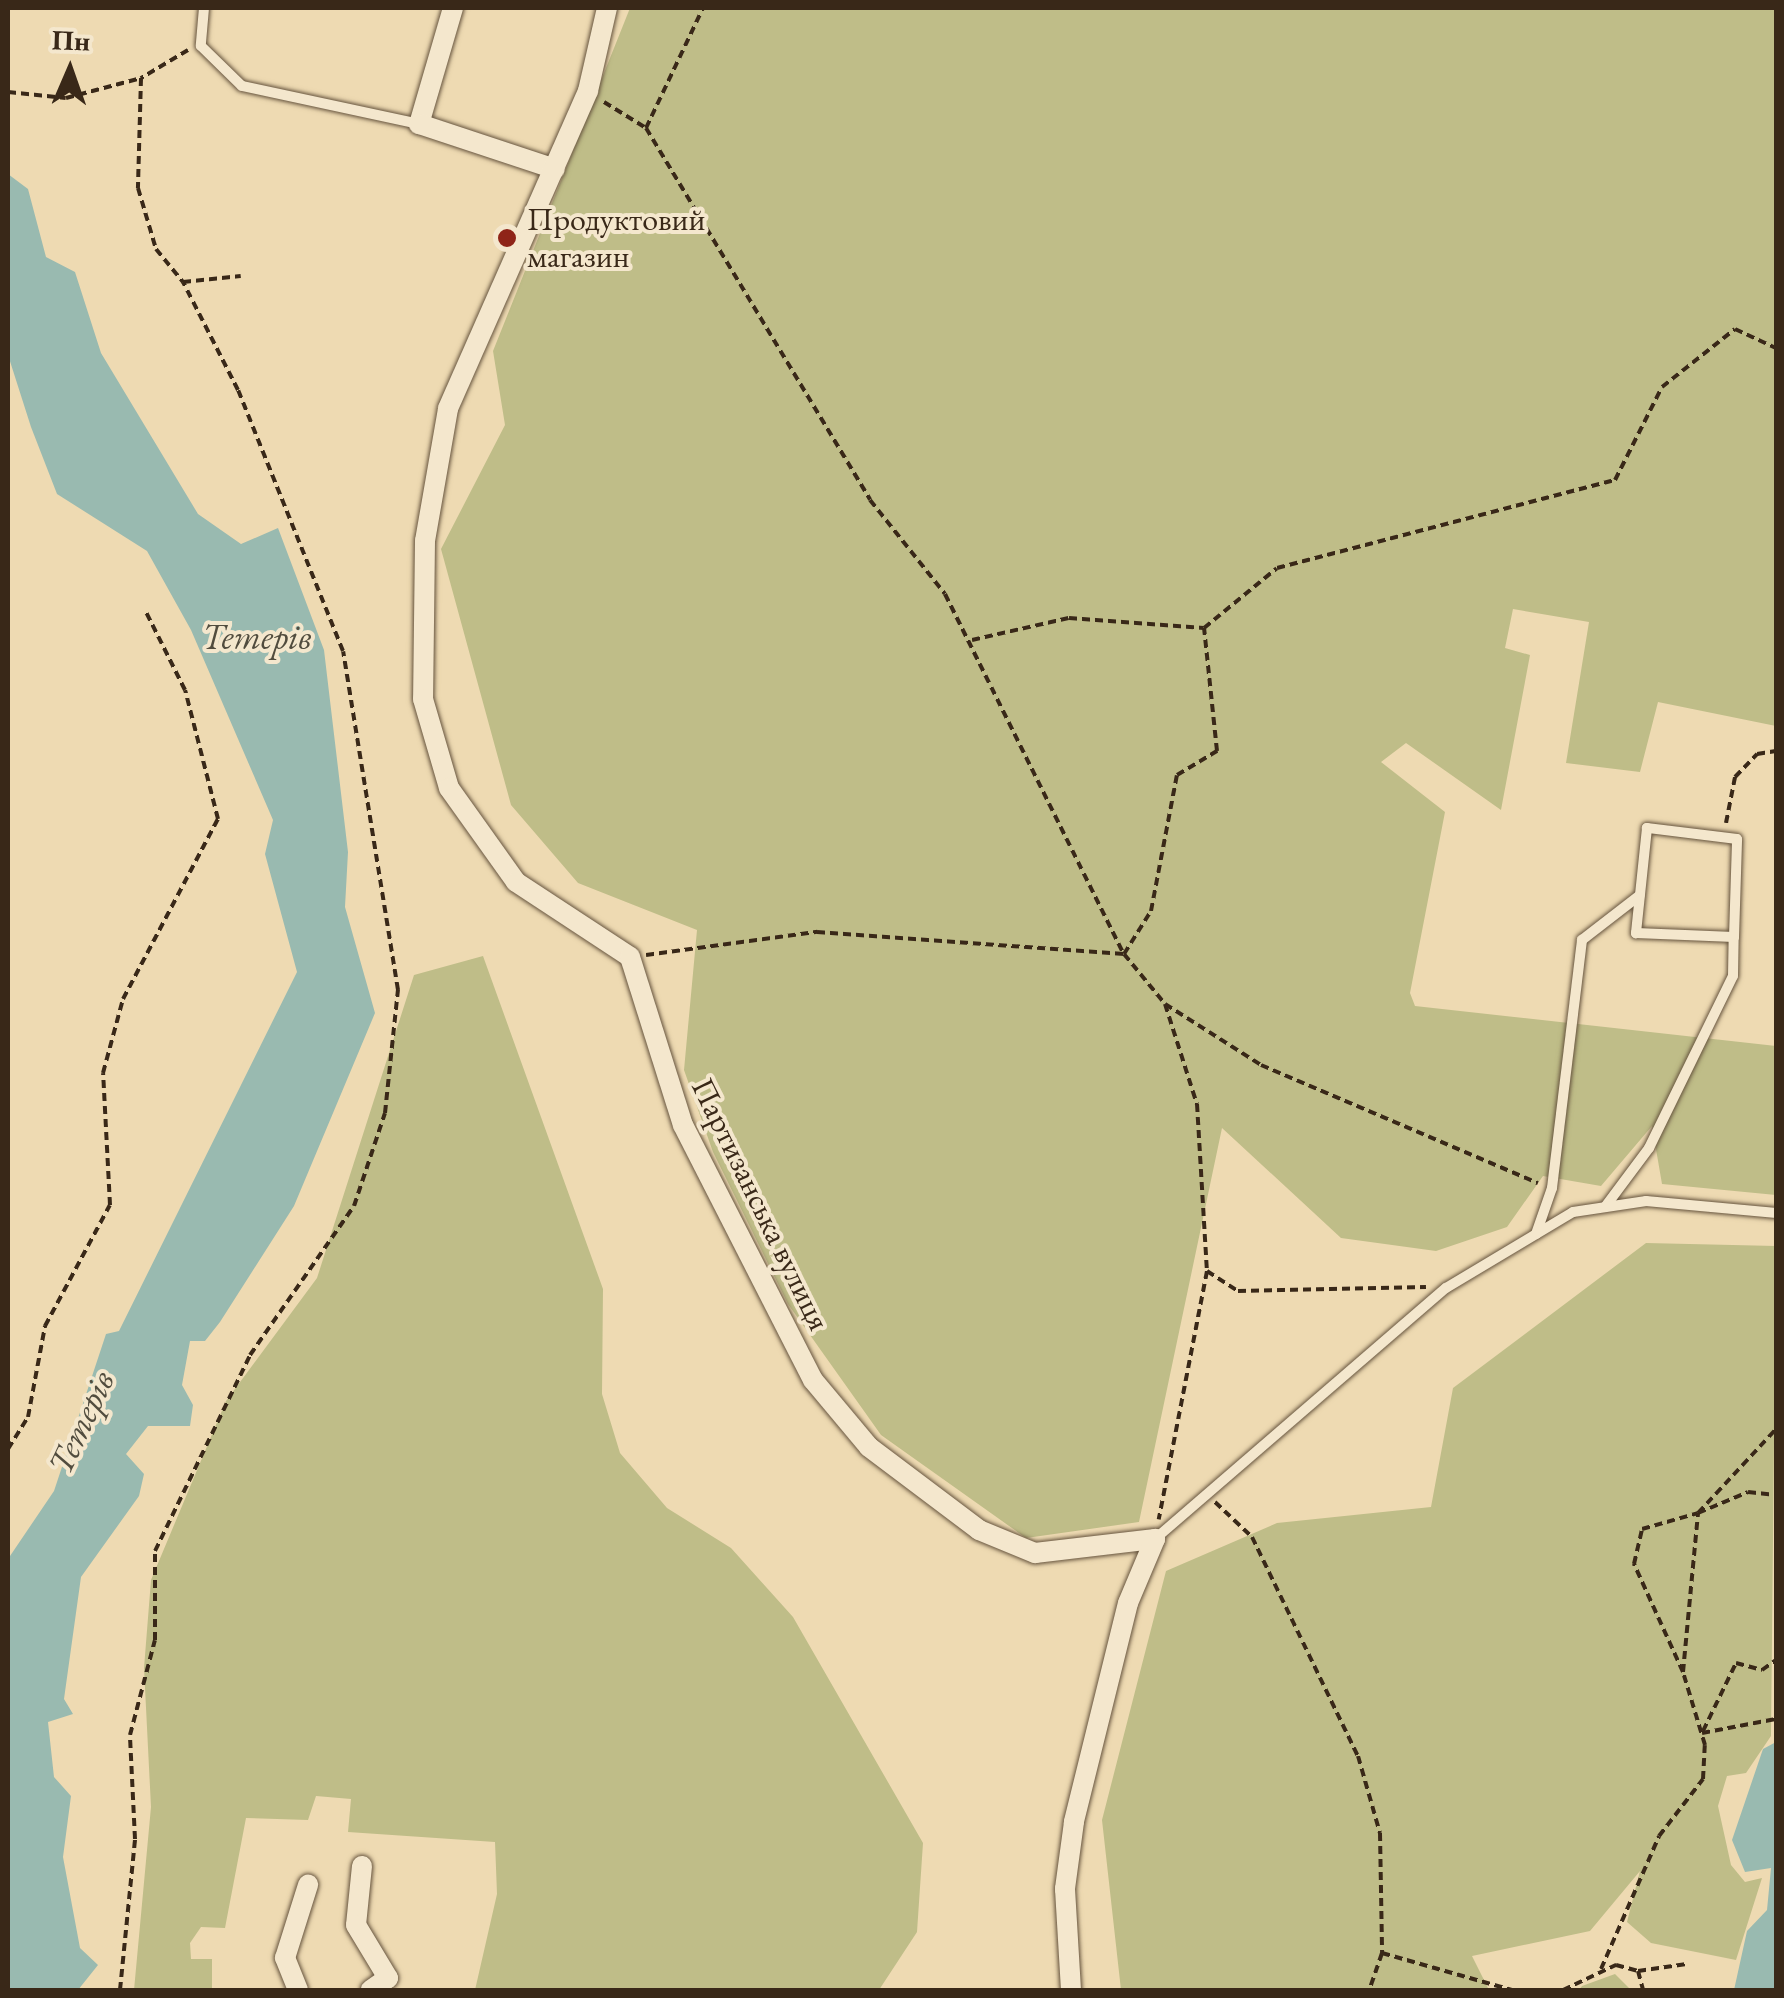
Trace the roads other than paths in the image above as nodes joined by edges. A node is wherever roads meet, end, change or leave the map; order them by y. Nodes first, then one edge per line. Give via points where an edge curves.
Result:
1 (204, 8) edge
2 (453, 8) edge
3 (607, 8) edge
4 (419, 124) junction
5 (554, 169) junction
6 (1640, 895) junction
7 (1734, 937) junction
8 (1604, 1208) junction
9 (1776, 1213) edge
10 (1535, 1235) junction
11 (1155, 1539) junction
12 (362, 1866) dead end
13 (308, 1885) dead end
14 (298, 1990) edge
15 (371, 1990) edge
16 (1071, 1990) edge

1 - 4 lane via 201,46 242,86
2 - 4 street
3 - 5 street via 588,91
4 - 5 street
5 - 11 street, Партизанська вулиця via 448,409 425,540 422,699 450,788 516,882 630,957 683,1125 813,1380 869,1447 979,1530 1035,1553
6 - 7 lane via 1636,933
6 - 7 lane via 1648,828 1737,840
6 - 10 lane via 1582,940 1552,1188
7 - 8 lane via 1733,976 1713,1024 1649,1148
8 - 9 lane via 1646,1201
8 - 10 lane
10 - 11 lane via 1446,1288
11 - 16 street via 1128,1603 1074,1822 1065,1889
12 - 15 street via 356,1925 388,1978
13 - 14 street via 285,1958

